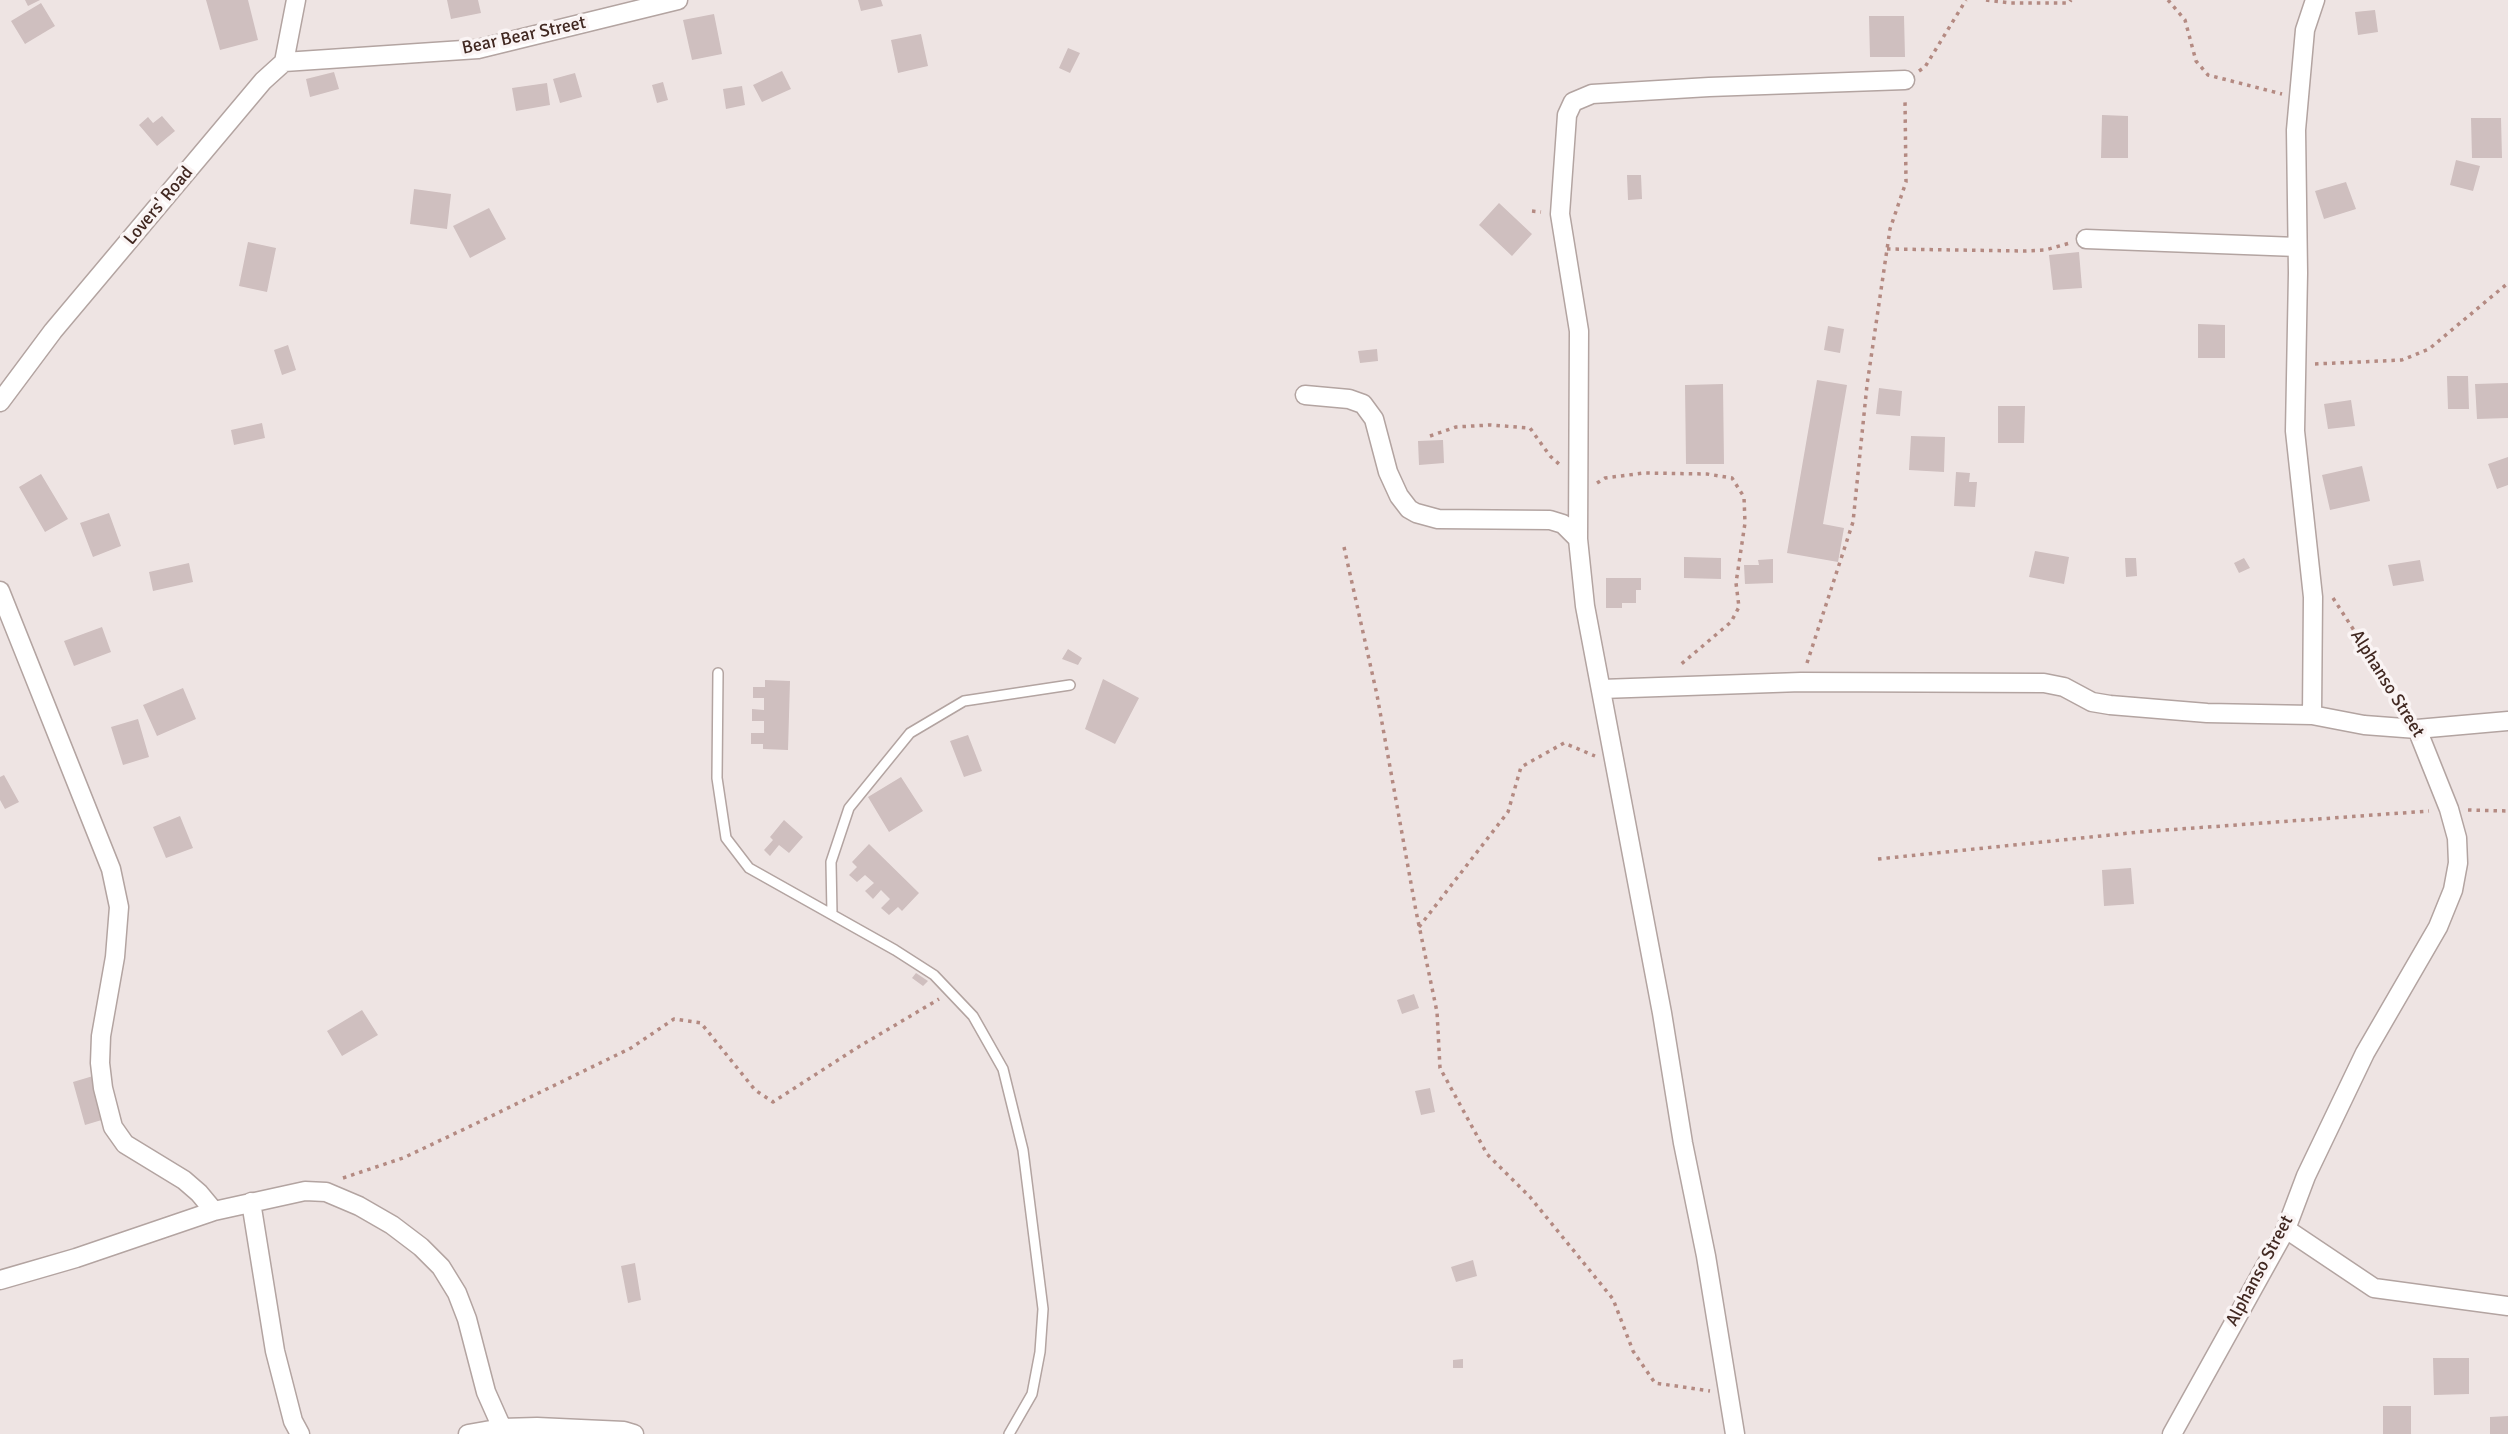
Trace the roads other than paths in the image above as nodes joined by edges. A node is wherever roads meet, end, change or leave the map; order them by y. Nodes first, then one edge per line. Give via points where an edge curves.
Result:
1 (296, 0) edge
2 (678, 0) edge
3 (2315, 0) edge
4 (284, 62) junction
5 (1905, 80) road end
6 (2086, 239) road end
7 (2297, 247) junction
8 (1305, 395) dead end
9 (0, 402) edge
10 (1578, 539) junction
11 (0, 591) edge
12 (718, 673) dead end
13 (1070, 685) dead end
14 (1602, 689) junction
15 (2312, 715) junction
16 (2508, 721) edge
17 (2417, 729) junction
18 (832, 914) junction
19 (251, 1202) junction
20 (214, 1211) junction
21 (2286, 1229) junction
22 (0, 1280) edge
23 (2508, 1306) edge
24 (502, 1428) junction
25 (300, 1434) edge
26 (468, 1434) edge
27 (634, 1434) edge
28 (1009, 1434) edge
29 (1735, 1434) edge
30 (2172, 1434) edge

1 - 4 street
2 - 4 street, Bear Bear Street via 478,49
3 - 7 street via 2305,30 2298,98
4 - 9 street, Lovers' Road via 263,81 53,331
5 - 10 street via 1605,93 1573,102 1567,115 1560,214 1580,331
6 - 7 street
7 - 15 street via 2296,459 2310,564
8 - 10 street via 1363,404 1374,419 1399,496 1416,513 1438,519 1550,520 1563,524
10 - 14 street via 1585,606
11 - 20 street via 111,869 119,907 100,1063 113,1127 125,1144 184,1180
12 - 18 lane via 717,778 726,838 749,868
13 - 18 lane via 964,701 910,733 849,808 831,862
14 - 15 street via 1801,682 2044,683 2110,705
14 - 29 street
15 - 17 street
16 - 17 street
17 - 21 street, Alphanso Street via 2457,838 2453,890 2438,927 2365,1054 2306,1176
18 - 28 lane via 934,975 973,1016 1003,1069 1023,1150 1043,1309 1032,1394
19 - 20 street
19 - 24 street via 304,1191 326,1192 392,1225 421,1247 457,1293 486,1392
19 - 25 street via 275,1351
20 - 22 street
21 - 23 street via 2374,1288
21 - 30 street, Alphanso Street
24 - 26 street
24 - 27 street

